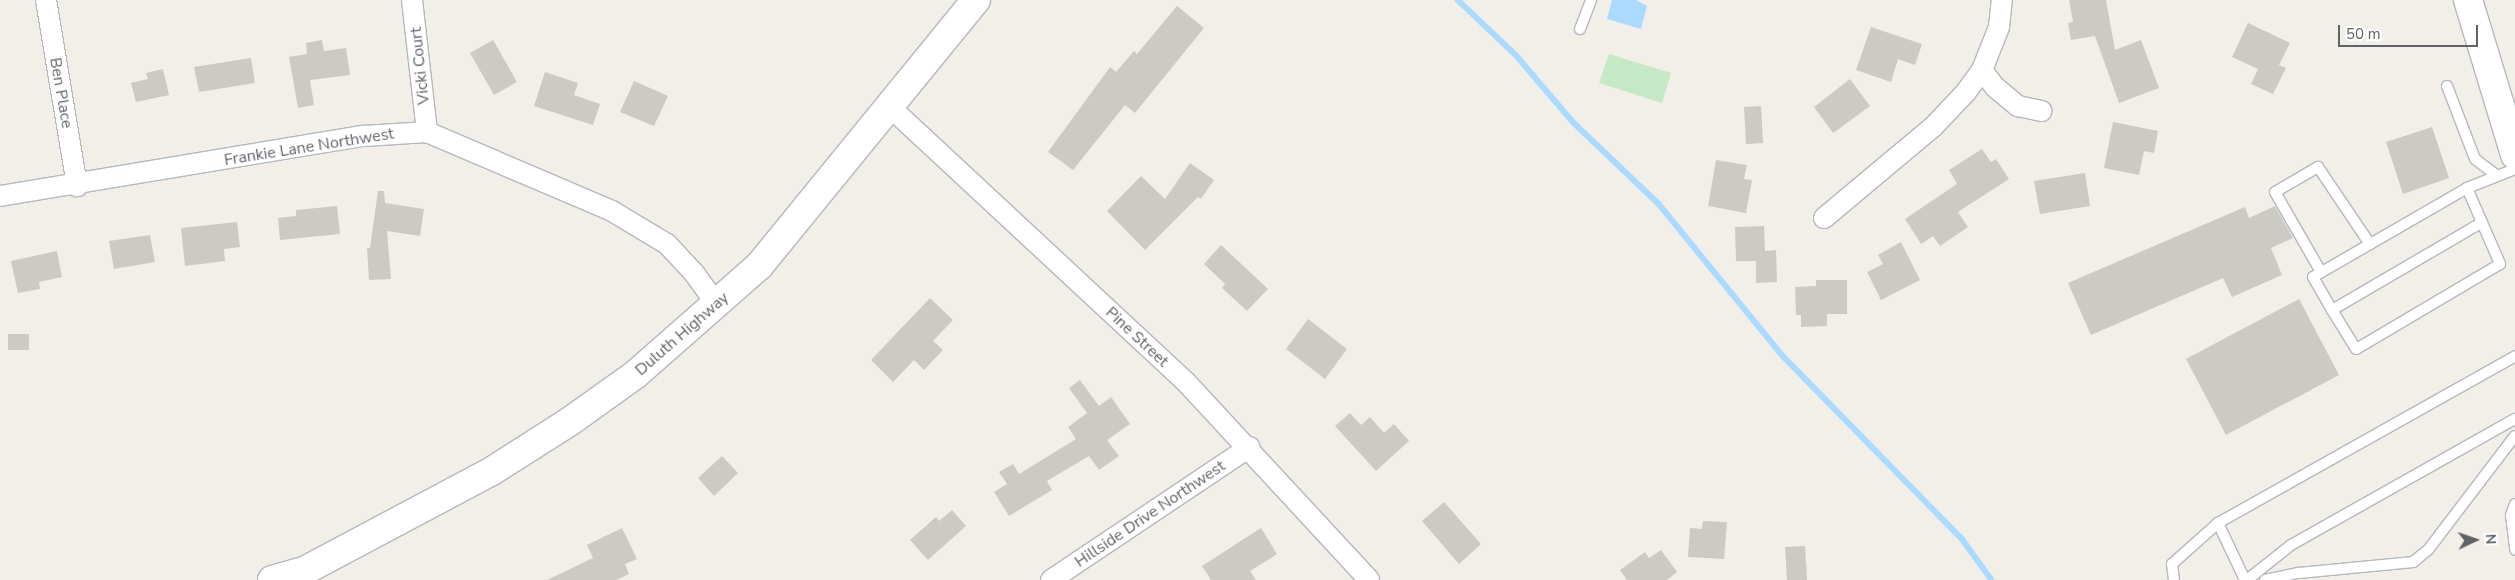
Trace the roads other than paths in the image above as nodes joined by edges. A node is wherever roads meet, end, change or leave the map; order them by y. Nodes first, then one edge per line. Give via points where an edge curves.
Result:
1 (46, 0) edge
2 (412, 0) edge
3 (976, 0) edge
4 (1591, 0) edge
5 (2002, 0) edge
6 (2468, 0) edge
7 (1580, 28) dead end
8 (1982, 70) junction
9 (2447, 86) dead end
10 (890, 108) junction
11 (2041, 111) dead end
12 (427, 132) junction
13 (2515, 155) edge
14 (2515, 169) edge
15 (2496, 175) junction
16 (77, 186) junction
17 (2467, 188) junction
18 (0, 196) edge
19 (1824, 218) dead end
20 (2481, 223) junction
21 (2370, 244) junction
22 (2321, 272) junction
23 (717, 304) junction
24 (2332, 310) junction
25 (2515, 356) edge
26 (2515, 419) edge
27 (2515, 436) edge
28 (1250, 447) junction
29 (2515, 504) edge
30 (2218, 523) junction
31 (2515, 550) edge
32 (307, 576) edge
33 (272, 580) edge
34 (1051, 580) edge
35 (1369, 580) edge
36 (2174, 580) edge
37 (2246, 580) edge
38 (2265, 580) edge

1 - 16 street, Ben Place
2 - 12 street, Vicki Court
3 - 10 main road, Duluth Highway
4 - 7 lane
5 - 8 street via 1998,27
6 - 13 main road
8 - 11 street via 1995,87 2018,106
8 - 19 street via 1934,127
9 - 15 lane via 2475,158
10 - 23 main road, Duluth Highway via 758,266
10 - 28 street, Pine Street via 1185,381
12 - 16 street, Frankie Lane Northwest via 364,136
12 - 23 street, Frankie Lane Northwest via 612,211 659,239 694,273
14 - 15 lane
15 - 17 lane
16 - 18 street, Frankie Lane Northwest
17 - 20 lane
17 - 21 lane
20 - 24 lane
20 - 24 lane via 2500,264 2356,349
21 - 22 lane
21 - 22 lane via 2318,167 2275,192
22 - 24 lane via 2313,277
23 - 32 main road, Duluth Highway via 636,374 569,422
25 - 30 lane
26 - 37 lane via 2291,545
27 - 38 lane via 2428,550 2413,562 2299,573
28 - 34 street, Hillside Drive Northwest
28 - 35 street, Pine Street
29 - 31 lane via 2511,515
30 - 36 lane via 2172,564
30 - 37 lane
32 - 33 main road, Duluth Highway

